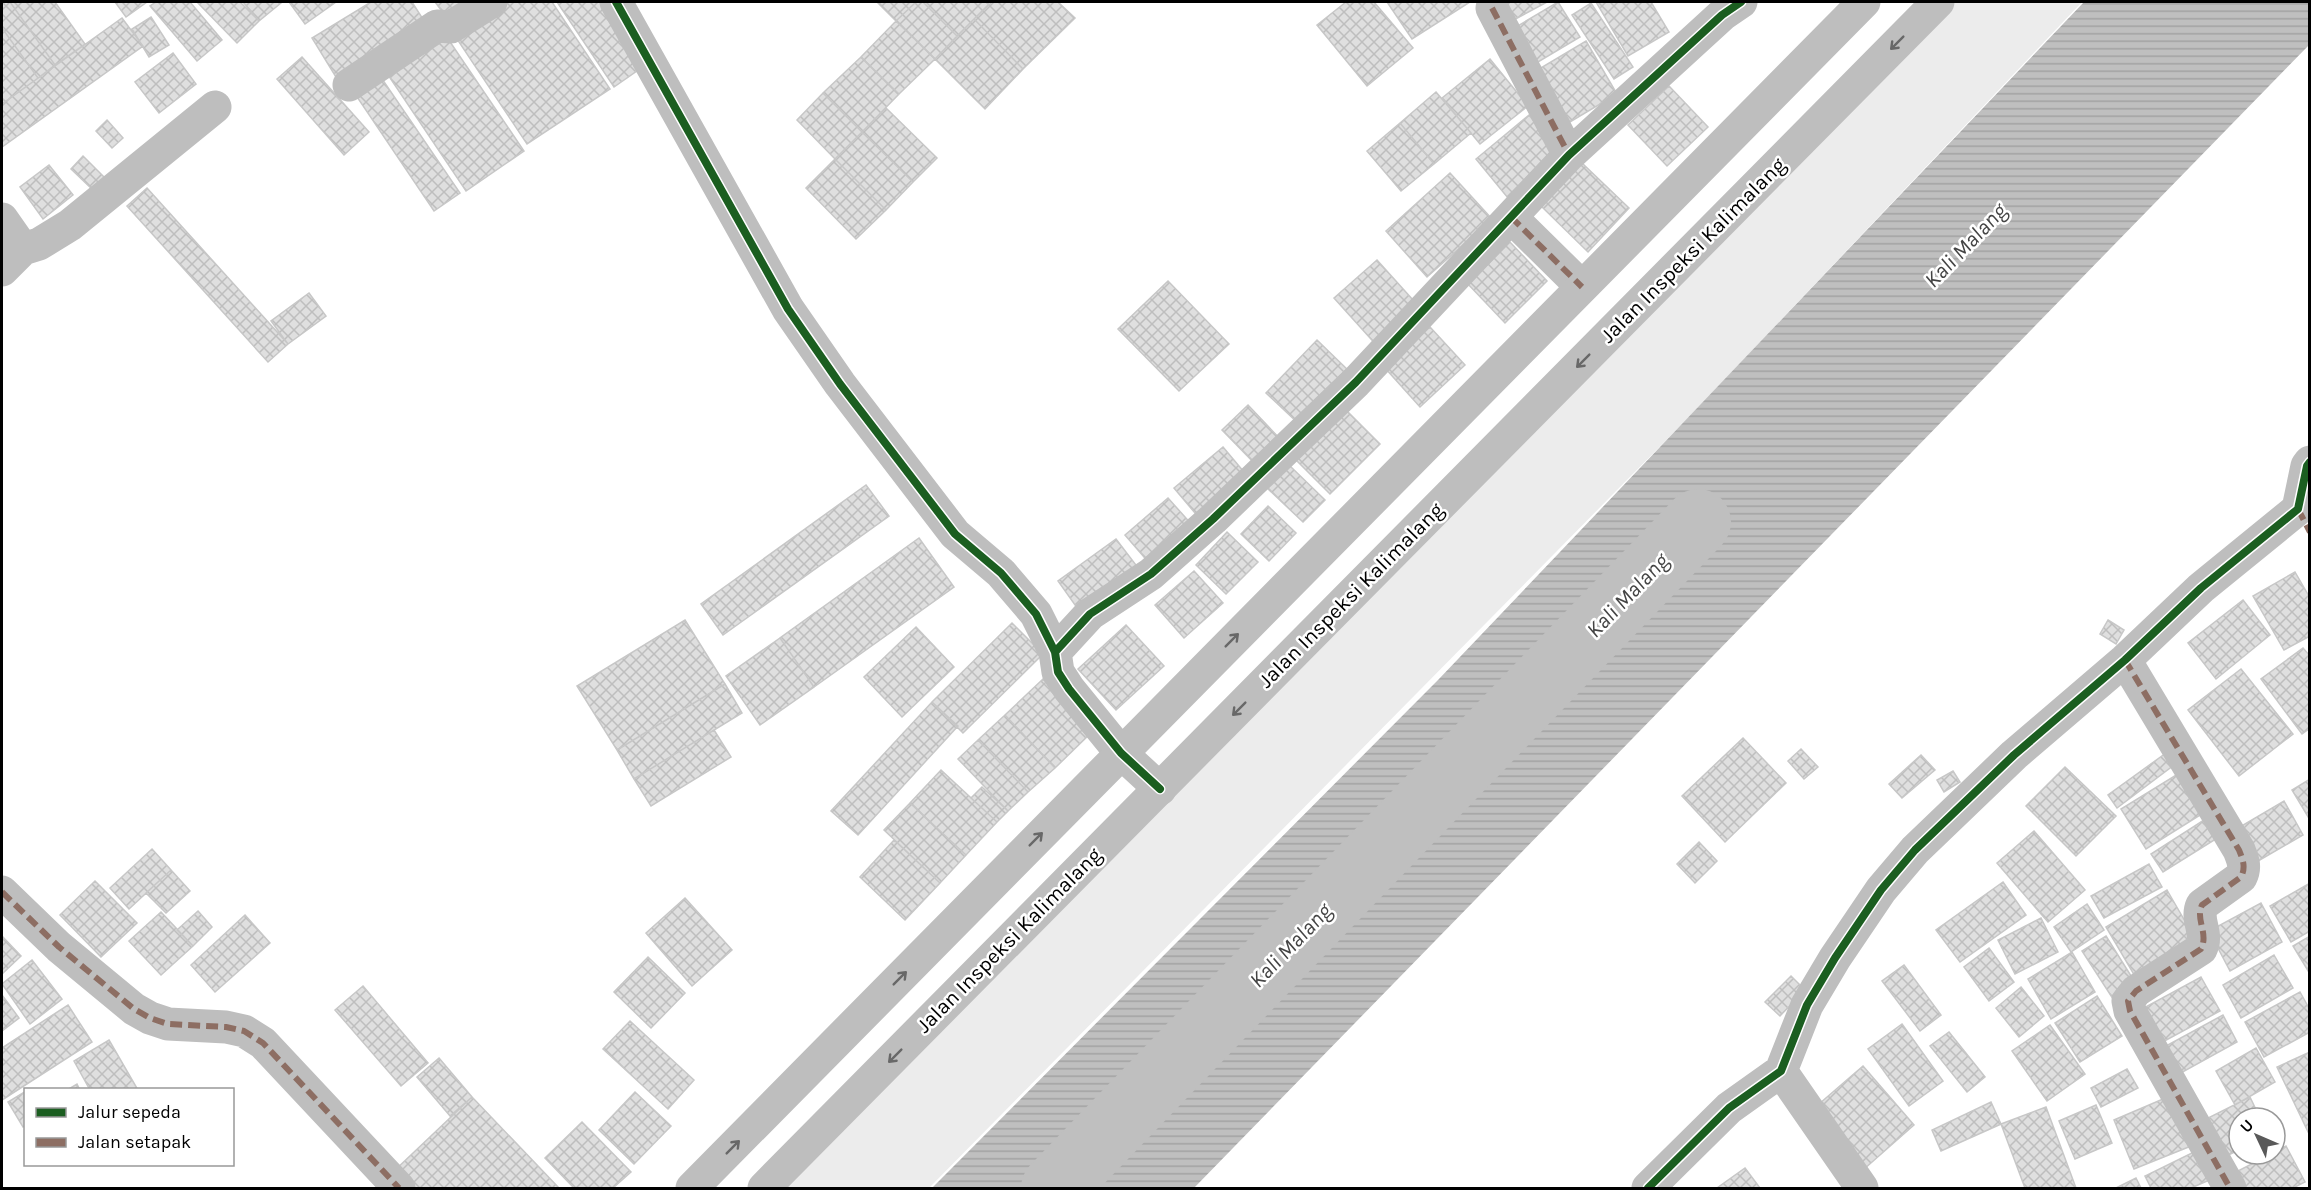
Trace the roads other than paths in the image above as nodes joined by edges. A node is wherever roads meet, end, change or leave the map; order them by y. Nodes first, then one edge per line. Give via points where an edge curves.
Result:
1 (491, 2) edge
2 (616, 2) edge
3 (1741, 2) edge
4 (1864, 2) edge
5 (1938, 2) edge
6 (1491, 8) dead end
7 (349, 85) dead end
8 (215, 107) dead end
9 (1569, 155) junction
10 (1511, 217) junction
11 (2, 219) edge
12 (12, 259) edge
13 (1581, 287) junction
14 (2310, 462) edge
15 (2304, 521) edge
16 (1055, 652) junction
17 (2125, 660) junction
18 (1121, 753) junction
19 (1160, 789) junction
20 (2, 892) edge
21 (1781, 1071) junction
22 (399, 1188) edge
23 (692, 1188) edge
24 (764, 1188) edge
25 (1648, 1188) edge
26 (1862, 1188) edge
27 (2230, 1188) edge

1 - 7 street via 451,27 437,26
2 - 16 street via 788,309 954,534 1001,573 1036,614
3 - 9 street
4 - 13 street
5 -> 19 street, Jalan Inspeksi Kalimalang
6 - 9 street
8 - 12 street via 70,225
9 - 10 street
10 - 13 street
10 - 16 street via 1356,382 1213,519 1151,574 1090,614
11 - 12 street
18 -> 13 street
14 - 15 street
15 - 17 street via 2201,588
16 - 18 street via 1058,672
17 - 21 street via 2014,755 1915,850 1881,890 1807,1005
17 - 27 street via 2244,863 2241,877 2202,904 2201,949 2136,991 2128,1001 2130,1011
18 - 19 street
23 -> 18 street
19 -> 24 street, Jalan Inspeksi Kalimalang
20 - 22 street via 59,947 134,1010 168,1024 244,1031 263,1043
21 - 25 street via 1729,1108
21 - 26 street

